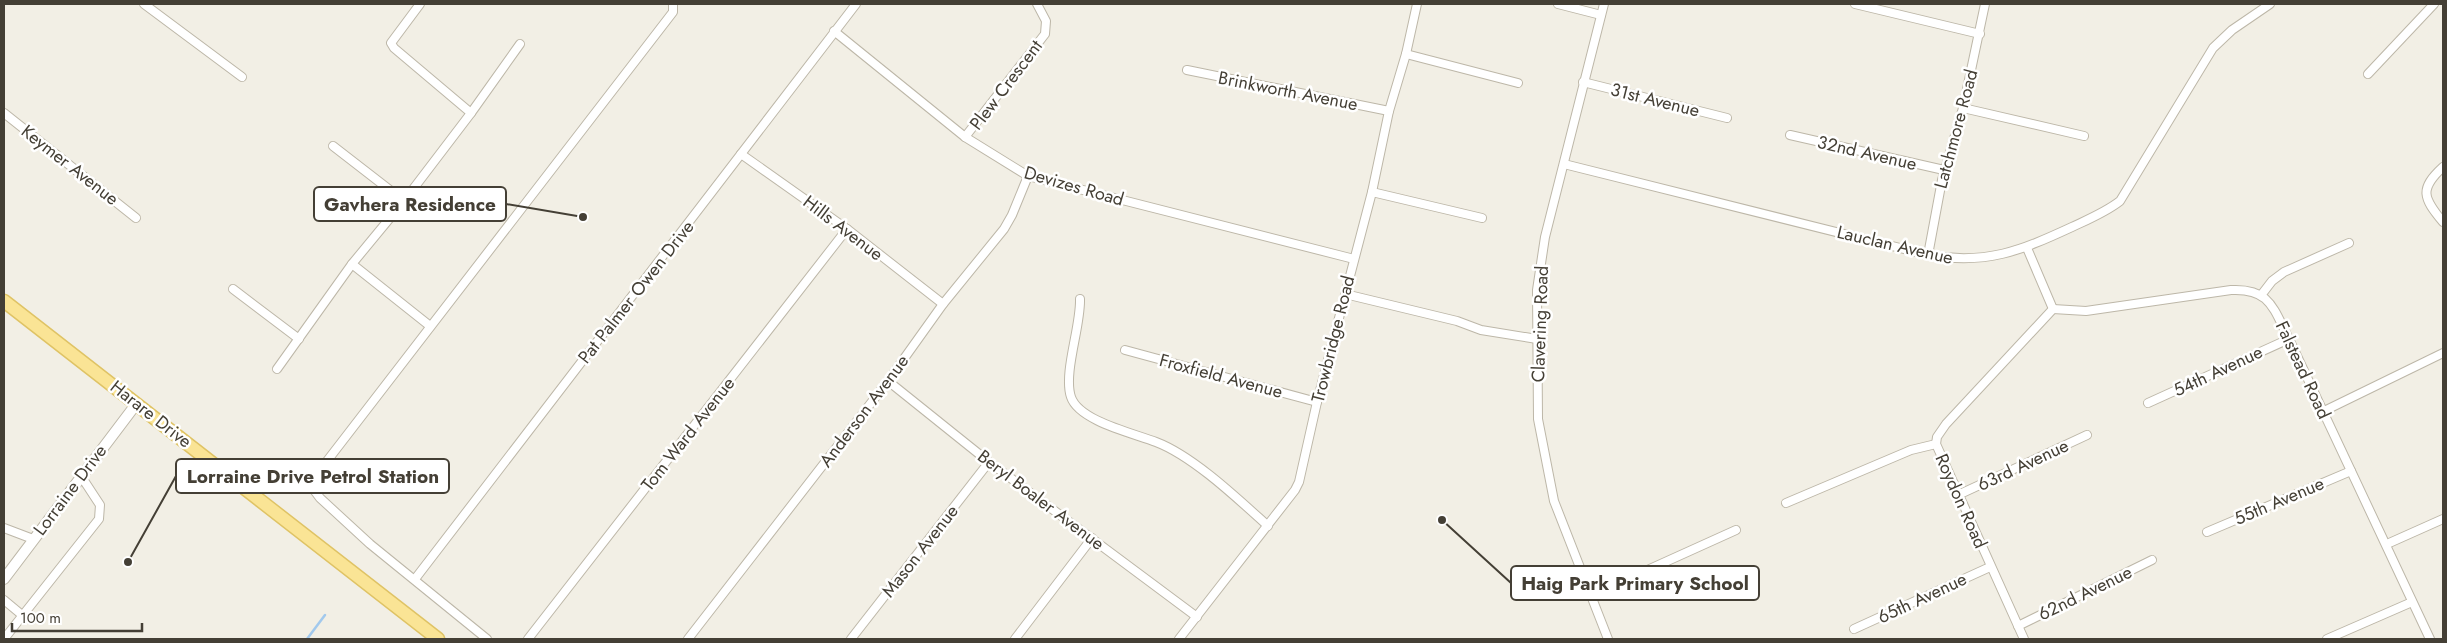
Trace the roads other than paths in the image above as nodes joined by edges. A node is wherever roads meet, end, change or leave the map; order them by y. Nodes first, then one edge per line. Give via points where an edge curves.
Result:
1 (144, 4) edge
2 (420, 4) edge
3 (673, 4) edge
4 (856, 4) edge
5 (1037, 4) edge
6 (1417, 4) edge
7 (1558, 4) edge
8 (1604, 4) edge
9 (1855, 4) edge
10 (1985, 4) edge
11 (2270, 4) edge
12 (2434, 4) edge
13 (1600, 15) junction
14 (834, 31) junction
15 (1980, 34) junction
16 (520, 44) dead end
17 (1406, 54) junction
18 (1187, 70) dead end
19 (2368, 74) dead end
20 (242, 78) dead end
21 (1583, 82) junction
22 (1518, 83) dead end
23 (1963, 108) junction
24 (1389, 111) junction
25 (4, 113) edge
26 (471, 113) junction
27 (1727, 118) dead end
28 (1790, 135) dead end
29 (2084, 136) dead end
30 (965, 138) junction
31 (333, 146) dead end
32 (741, 154) junction
33 (1564, 164) junction
34 (2443, 166) edge
35 (1944, 170) junction
36 (1028, 176) junction
37 (1372, 192) junction
38 (404, 201) junction
39 (136, 218) dead end
40 (1482, 218) dead end
41 (2443, 222) edge
42 (847, 229) junction
43 (2349, 243) dead end
44 (2026, 248) junction
45 (1928, 255) junction
46 (1354, 259) junction
47 (352, 264) junction
48 (233, 289) dead end
49 (1345, 294) junction
50 (2262, 294) junction
51 (1080, 299) dead end
52 (4, 301) edge
53 (943, 304) junction
54 (2053, 309) junction
55 (430, 326) junction
56 (2289, 338) junction
57 (299, 339) junction
58 (1537, 339) junction
59 (1125, 350) dead end
60 (2443, 353) edge
61 (277, 369) dead end
62 (888, 381) junction
63 (137, 402) junction
64 (1317, 402) junction
65 (2148, 403) dead end
66 (2322, 412) junction
67 (2087, 435) dead end
68 (1936, 444) junction
69 (989, 462) junction
70 (2351, 471) junction
71 (81, 476) junction
72 (1958, 495) junction
73 (1786, 503) dead end
74 (2443, 519) edge
75 (1268, 526) junction
76 (4, 528) edge
77 (1736, 530) dead end
78 (2207, 532) dead end
79 (1092, 538) junction
80 (33, 539) junction
81 (2387, 544) junction
82 (2152, 560) dead end
83 (1990, 567) junction
84 (4, 579) edge
85 (415, 579) junction
86 (1590, 596) junction
87 (4, 600) edge
88 (2412, 602) junction
89 (22, 615) junction
90 (1197, 617) junction
91 (2018, 626) junction
92 (1854, 629) dead end
93 (4, 639) edge
94 (438, 639) edge
95 (487, 639) edge
96 (528, 639) edge
97 (688, 639) edge
98 (851, 639) edge
99 (1015, 639) edge
100 (1179, 639) edge
101 (1608, 639) edge
102 (2024, 639) edge
103 (2327, 639) edge
104 (2430, 639) edge

1 - 20 street
2 - 26 street via 391,43
3 - 55 street via 673,12
4 - 14 street, Pat Palmer Owen Drive
5 - 30 street, Plew Crescent via 1046,21 1045,34
6 - 17 street, Trowbridge Road
7 - 13 street
8 - 13 street, Clavering Road
9 - 15 street
10 - 15 street, Latchmore Road
11 - 44 street, Lauclan Avenue via 2232,30 2213,48 2120,201
12 - 19 street
13 - 21 street, Clavering Road
14 - 30 street, Devizes Road
14 - 32 street, Pat Palmer Owen Drive
15 - 23 street, Latchmore Road
16 - 26 street
17 - 22 street
17 - 24 street, Trowbridge Road
18 - 24 street, Brinkworth Avenue
21 - 27 street, 31st Avenue
21 - 33 street, Clavering Road
23 - 29 street
23 - 35 street, Latchmore Road
24 - 37 street, Trowbridge Road
25 - 39 street, Keymer Avenue
26 - 38 street
28 - 35 street, 32nd Avenue
30 - 36 street, Devizes Road
31 - 38 street
32 - 42 street, Hills Avenue
32 - 85 street, Pat Palmer Owen Drive
33 - 45 street, Lauclan Avenue
33 - 58 street, Clavering Road via 1545,237 1538,290
34 - 41 street via 2425,189 2431,208
35 - 45 street, Latchmore Road
36 - 46 street, Devizes Road
36 - 53 street, Anderson Avenue via 1004,229
37 - 40 street
37 - 46 street, Trowbridge Road
38 - 47 street
42 - 53 street, Hills Avenue
42 - 96 street, Tom Ward Avenue
43 - 50 street via 2284,272
44 - 45 street, Lauclan Avenue via 1972,260
44 - 54 street
46 - 49 street, Trowbridge Road
47 - 55 street
47 - 57 street
48 - 57 street
49 - 58 street via 1457,321 1481,330
49 - 64 street, Trowbridge Road
50 - 54 street via 2231,290 2086,311
50 - 56 street, Falstead Road
51 - 75 street via 1069,389 1075,405 1090,417 1170,448 1227,489
52 - 63 main road, Harare Drive
53 - 62 street, Anderson Avenue
54 - 68 street, Roydon Road via 1946,424
55 - 85 street via 313,483 320,498 346,523
56 - 65 street, 54th Avenue
56 - 66 street, Falstead Road
57 - 61 street
58 - 86 street, Clavering Road via 1538,419 1548,476
59 - 64 street, Froxfield Avenue
60 - 66 street
62 - 69 street, Beryl Boaler Avenue
62 - 97 street, Anderson Avenue
63 - 71 street, Lorraine Drive
63 - 94 main road, Harare Drive
64 - 75 street, Trowbridge Road via 1299,482
66 - 70 street, Falstead Road
67 - 72 street, 63rd Avenue
68 - 72 street, Roydon Road
68 - 73 street via 1911,450
69 - 79 street, Beryl Boaler Avenue
69 - 98 street, Mason Avenue
70 - 78 street, 55th Avenue
70 - 81 street, Falstead Road
71 - 80 street, Lorraine Drive
71 - 89 street via 100,505 101,515
72 - 83 street, Roydon Road
74 - 81 street
75 - 90 street, Trowbridge Road
76 - 80 street
77 - 86 street
79 - 90 street, Beryl Boaler Avenue
79 - 99 street
80 - 84 street, Lorraine Drive
81 - 88 street, Falstead Road
82 - 91 street, 62nd Avenue
83 - 91 street, Roydon Road
83 - 92 street, 65th Avenue
85 - 95 street
86 - 101 street, Clavering Road
87 - 89 street
88 - 103 street
88 - 104 street, Falstead Road
89 - 93 street
90 - 100 street, Trowbridge Road
91 - 102 street, Roydon Road

